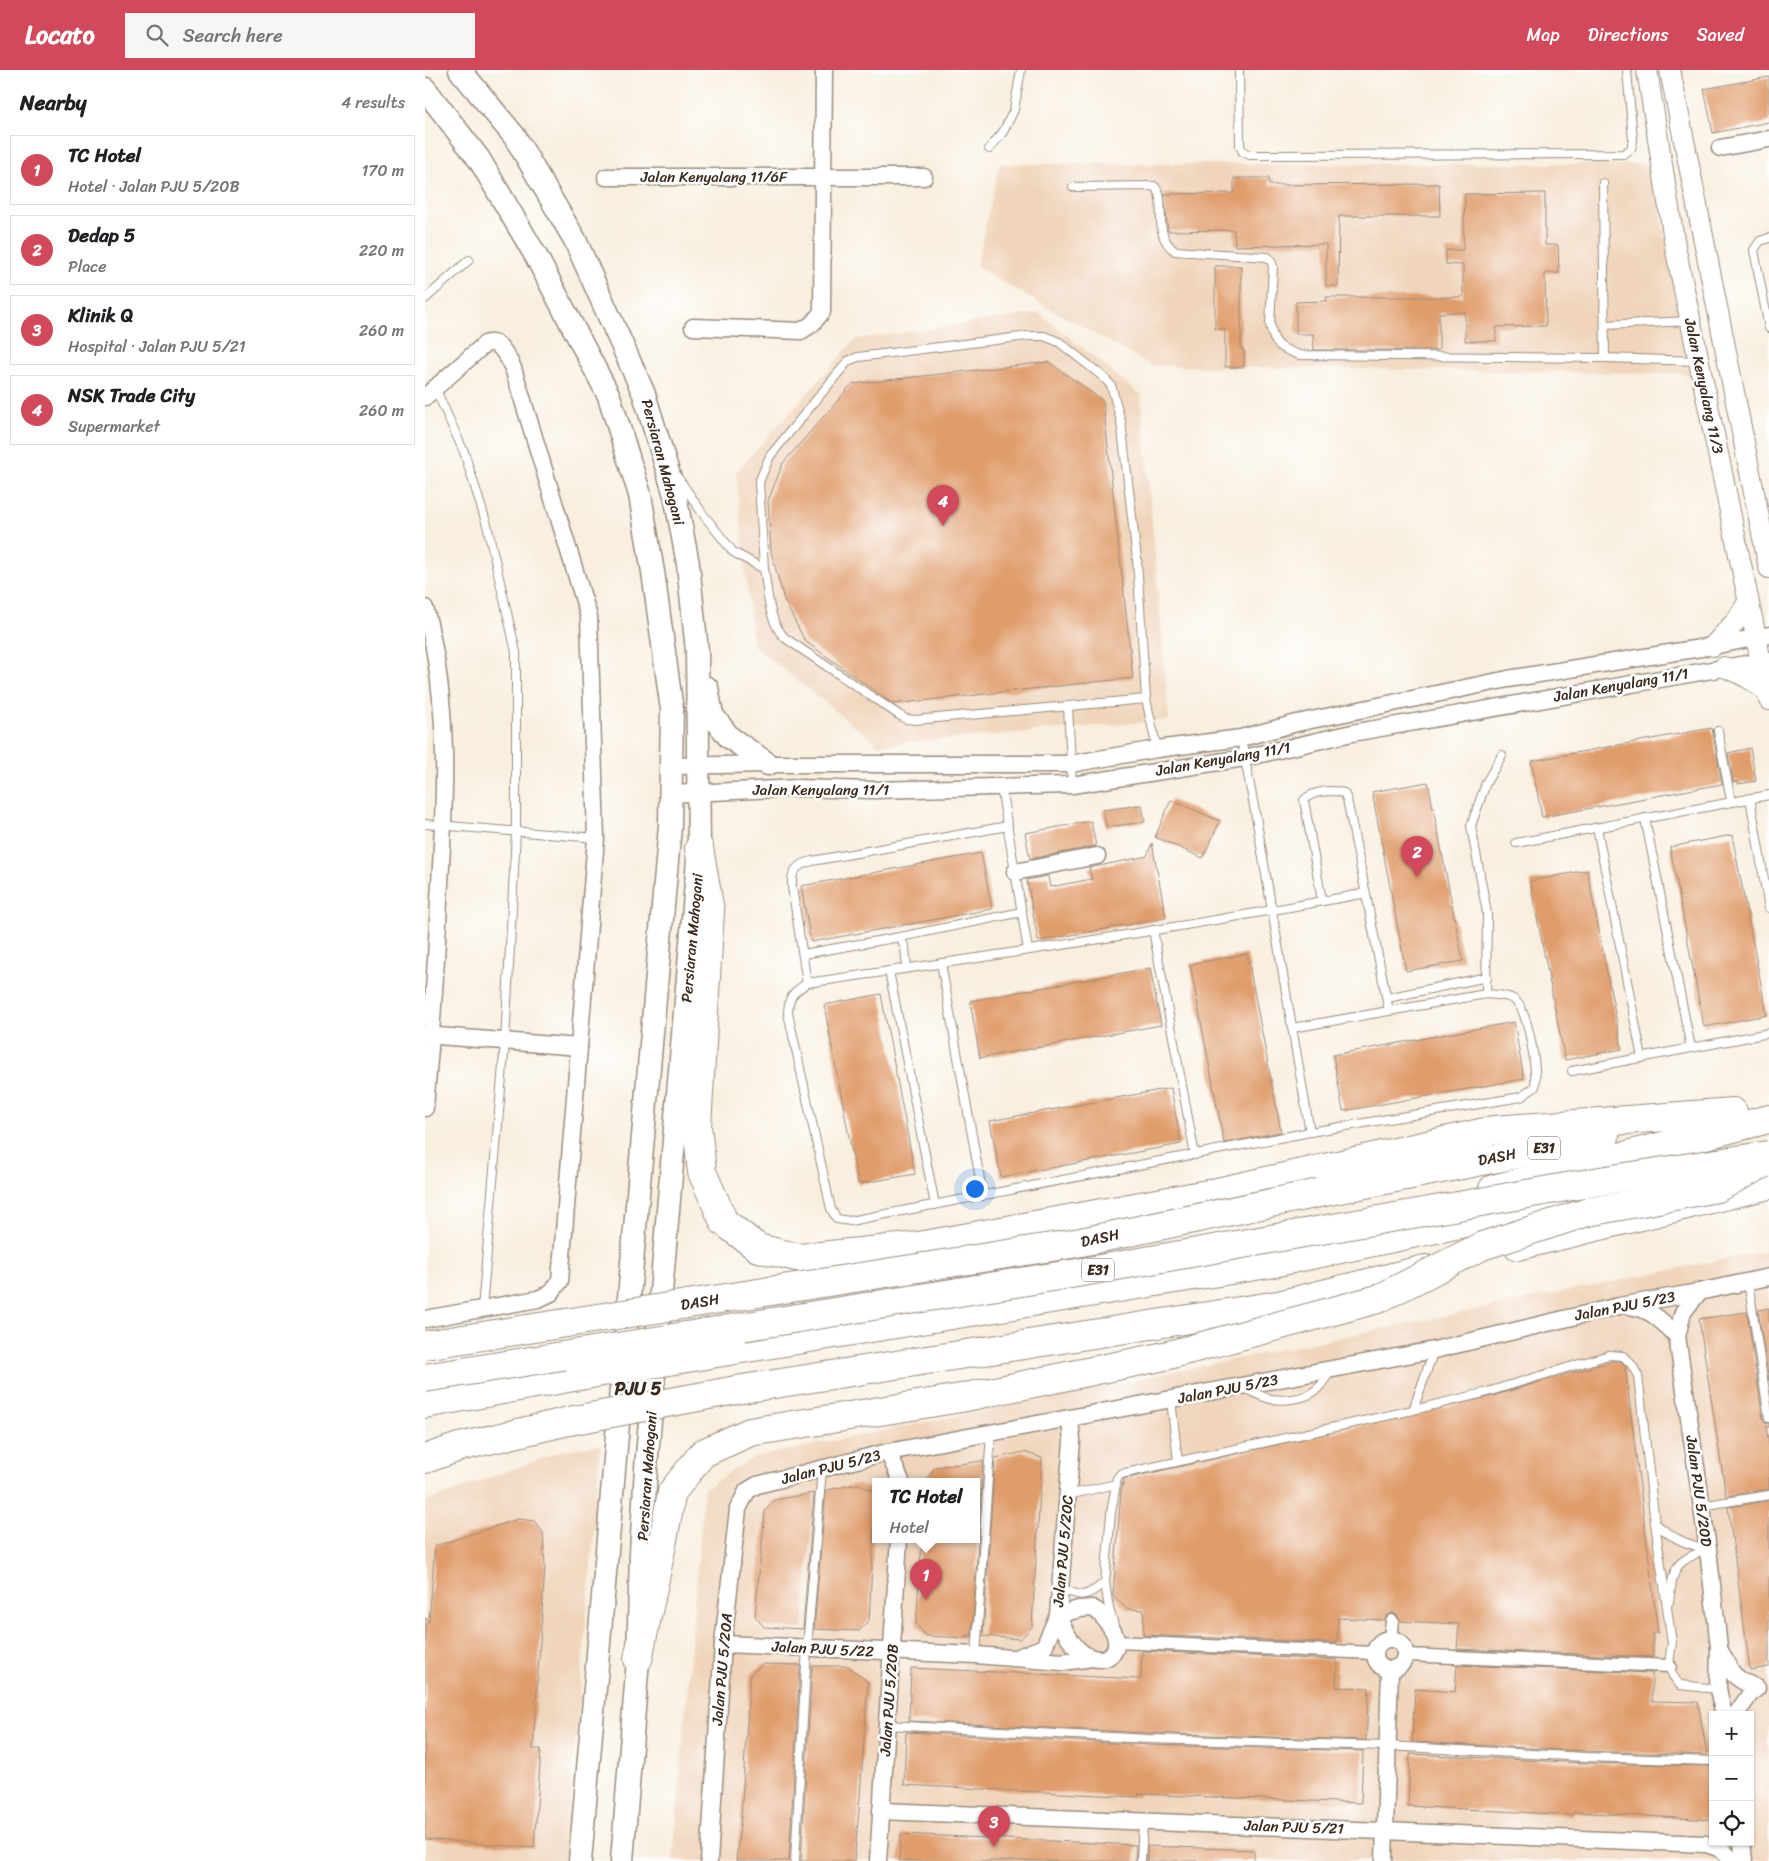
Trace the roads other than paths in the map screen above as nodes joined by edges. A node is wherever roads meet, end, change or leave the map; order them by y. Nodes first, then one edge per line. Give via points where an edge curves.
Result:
1 (460, 70) edge
2 (824, 70) edge
3 (1021, 70) edge
4 (1239, 70) edge
5 (1627, 70) edge
6 (1670, 70) edge
7 (1653, 71) edge
8 (425, 89) edge
9 (1769, 139) edge
10 (1720, 148) dead end
11 (989, 149) dead end
12 (606, 177) dead end
13 (924, 177) dead end
14 (822, 178) junction
15 (1603, 183) dead end
16 (1073, 187) dead end
17 (1769, 238) edge
18 (469, 260) dead end
19 (425, 299) edge
20 (1691, 321) junction
21 (1605, 325) junction
22 (693, 327) dead end
23 (1769, 328) edge
24 (1605, 358) junction
25 (1699, 361) junction
26 (430, 392) edge
27 (665, 459) junction
28 (1766, 530) edge
29 (1769, 568) edge
30 (764, 569) junction
31 (1749, 602) junction
32 (425, 608) edge
33 (1763, 636) edge
34 (1713, 646) junction
35 (697, 651) junction
36 (1765, 661) edge
37 (1724, 667) junction
38 (1768, 697) edge
39 (1146, 699) junction
40 (1068, 706) junction
41 (1718, 731) dead end
42 (1241, 738) junction
43 (1157, 749) junction
44 (1502, 755) dead end
45 (1244, 758) junction
46 (768, 764) junction
47 (1070, 764) junction
48 (672, 766) junction
49 (699, 766) junction
50 (1072, 785) junction
51 (1001, 787) junction
52 (699, 793) junction
53 (671, 794) junction
54 (1769, 795) edge
55 (1750, 798) junction
56 (1731, 801) junction
57 (1645, 818) junction
58 (425, 824) edge
59 (444, 826) junction
60 (1008, 826) junction
61 (1597, 828) junction
62 (516, 832) junction
63 (596, 838) junction
64 (1516, 843) dead end
65 (699, 848) junction
66 (1097, 856) dead end
67 (1015, 872) junction
68 (1366, 893) junction
69 (1322, 901) junction
70 (1769, 908) edge
71 (1272, 910) junction
72 (1022, 912) junction
73 (1153, 930) junction
74 (900, 937) junction
75 (1028, 950) junction
76 (431, 952) edge
77 (803, 954) junction
78 (941, 963) junction
79 (907, 968) junction
80 (889, 971) junction
81 (1487, 977) junction
82 (807, 983) junction
83 (1486, 994) junction
84 (1387, 998) junction
85 (1389, 1011) junction
86 (1292, 1028) junction
87 (1769, 1033) edge
88 (428, 1035) edge
89 (505, 1042) junction
90 (579, 1047) junction
91 (1691, 1048) junction
92 (1642, 1058) junction
93 (1572, 1072) dead end
94 (1769, 1101) edge
95 (425, 1108) edge
96 (1733, 1112) junction
97 (1769, 1119) edge
98 (1310, 1132) junction
99 (1769, 1154) edge
100 (1195, 1155) junction
101 (1769, 1161) edge
102 (1769, 1185) edge
103 (983, 1196) junction
104 (935, 1205) junction
105 (1268, 1264) junction
106 (1769, 1277) edge
107 (1748, 1281) junction
108 (1699, 1292) junction
109 (1619, 1306) junction
110 (482, 1309) junction
111 (425, 1319) edge
112 (1677, 1336) junction
113 (425, 1345) edge
114 (1434, 1350) junction
115 (425, 1378) edge
116 (1171, 1400) junction
117 (425, 1404) edge
118 (1413, 1410) junction
119 (1769, 1418) edge
120 (1070, 1419) junction
121 (991, 1433) junction
122 (888, 1452) junction
123 (425, 1458) edge
124 (1178, 1461) junction
125 (822, 1469) junction
126 (900, 1478) edge
127 (1116, 1484) junction
128 (757, 1485) joint
129 (1067, 1495) junction
130 (1769, 1496) edge
131 (1701, 1506) junction
132 (1655, 1522) junction
133 (899, 1543) edge
134 (1707, 1549) junction
135 (1105, 1582) junction
136 (1060, 1586) junction
137 (1667, 1609) junction
138 (1058, 1615) junction
139 (1392, 1621) dead end
140 (1116, 1636) junction
141 (1390, 1639) junction
142 (723, 1644) junction
143 (807, 1647) junction
144 (1719, 1647) junction
145 (892, 1652) junction
146 (1375, 1653) junction
147 (1405, 1655) junction
148 (976, 1656) junction
149 (638, 1658) junction
150 (1013, 1658) junction
151 (1092, 1658) junction
152 (1670, 1666) junction
153 (1390, 1670) junction
154 (1763, 1688) edge
155 (1718, 1689) junction
156 (1723, 1711) edge
157 (1739, 1711) edge
158 (887, 1725) junction
159 (1387, 1746) junction
160 (1709, 1761) edge
161 (881, 1811) junction
162 (1143, 1822) junction
163 (1384, 1831) junction
164 (1709, 1842) edge
165 (1716, 1846) edge
166 (1742, 1846) edge
167 (580, 1861) edge
168 (622, 1861) edge
169 (709, 1861) edge
170 (795, 1861) edge
171 (878, 1861) edge
172 (1141, 1861) edge
173 (1384, 1861) edge
174 (1733, 1861) edge
175 (1744, 1861) edge

1 - 27 main road, Persiaran Mahogani via 515,137 575,240 644,394
2 - 14 street
3 - 11 lane via 1014,110 1003,132
4 - 5 lane via 1243,152 1279,155 1623,154 1631,149 1633,140
6 - 28 street, Jalan Kenyalang 11/3
7 - 20 street, Jalan Kenyalang 11/3 via 1675,246
8 - 48 main road, Persiaran Mahogani via 479,160 537,256 609,396 640,495 672,710
9 - 10 street
12 - 14 street, Jalan Kenyalang 11/6F
13 - 14 street, Jalan Kenyalang 11/6F
14 - 22 street via 822,312 812,324 801,331
15 - 21 lane
16 - 24 lane via 1154,186 1158,190 1160,224 1168,247 1175,251 1268,257 1273,266 1271,333 1276,344 1299,355
17 - 23 lane via 1756,245 1754,256
18 - 19 lane
20 - 21 lane
20 - 25 street, Jalan Kenyalang 11/3
21 - 24 lane
24 - 25 lane
25 - 31 street, Jalan Kenyalang 11/3
26 - 62 lane via 464,452 487,525 516,652
26 - 63 street via 489,342 502,348 513,368 589,617
27 - 30 lane via 733,552
27 - 35 main road, Persiaran Mahogani via 688,564
28 - 29 street, Jalan Kenyalang 11/3
30 - 39 lane via 759,482 766,464 848,361 858,357 1044,336 1059,342 1111,385 1121,421 1137,560
30 - 40 lane via 778,631 899,716 915,720
31 - 33 street, Jalan Kenyalang 11/3
31 - 34 street
32 - 59 street via 444,720
33 - 34 street, Jalan Kenyalang 11/1
33 - 36 street, Jalan Kenyalang 11/3
34 - 42 street, Jalan Kenyalang 11/1 via 1507,680 1297,723
35 - 46 main road via 712,715 729,737
35 - 49 main road, Persiaran Mahogani
36 - 37 street, Jalan Kenyalang 11/1
36 - 38 street, Jalan Kenyalang 11/3
37 - 38 street via 1761,686
37 - 45 street, Jalan Kenyalang 11/1 via 1353,733
39 - 40 lane
39 - 43 lane
40 - 47 lane
41 - 56 lane
42 - 43 street, Jalan Kenyalang 11/1
42 - 45 lane
43 - 47 street, Jalan Kenyalang 11/1
44 - 81 lane via 1486,783 1471,826 1487,913
45 - 50 street, Jalan Kenyalang 11/1
45 - 71 lane
46 - 47 street, Jalan Kenyalang 11/1
46 - 49 street, Jalan Kenyalang 11/1
47 - 50 lane
48 - 49 street, Jalan Kenyalang 11/1
48 - 53 main road, Persiaran Mahogani
49 - 52 main road, Persiaran Mahogani
50 - 51 street, Jalan Kenyalang 11/1
51 - 52 street, Jalan Kenyalang 11/1 via 797,788
51 - 60 lane
52 - 53 street, Jalan Kenyalang 11/1
52 - 65 main road, Persiaran Mahogani
53 - 167 main road, Persiaran Mahogani
54 - 55 lane
55 - 56 lane
55 - 70 lane
56 - 57 lane
57 - 61 lane
57 - 91 lane
58 - 59 lane
59 - 62 lane
59 - 76 street
60 - 67 lane
60 - 77 lane via 801,863 791,876
61 - 64 lane
61 - 92 lane
62 - 63 lane
62 - 89 lane
63 - 90 street
65 - 96 highway via 710,911 697,1126 702,1172 725,1222 758,1248 800,1258 919,1246 1203,1194 1494,1130
65 - 149 main road, Persiaran Mahogani via 647,1468
66 - 67 street
67 - 72 lane
68 - 69 lane
68 - 69 lane via 1344,793 1337,790 1309,795 1304,800
68 - 84 lane
69 - 71 lane
71 - 73 lane
71 - 86 lane
72 - 74 lane
72 - 75 lane
73 - 75 lane
73 - 100 lane
74 - 77 lane
74 - 79 lane
75 - 78 lane
76 - 88 street
77 - 82 lane
78 - 79 lane
78 - 103 lane
79 - 80 lane
80 - 82 lane
80 - 104 lane
81 - 83 lane
81 - 84 lane
82 - 104 lane via 792,993 788,1013 831,1209 837,1219 850,1221
83 - 85 lane
83 - 98 lane via 1513,999 1521,1007 1537,1077 1535,1087 1529,1093 1521,1097
84 - 85 lane
85 - 86 lane
86 - 98 lane
87 - 91 lane
88 - 89 street
88 - 95 street
89 - 90 street
89 - 110 lane
90 - 110 street via 560,1281 551,1293 538,1300
91 - 92 lane
92 - 93 lane
94 - 96 highway, DASH / E31
96 - 113 highway, DASH / E31, bridge via 1429,1170 1071,1244
97 - 105 highway via 1335,1229 1297,1244
98 - 100 lane
99 - 105 highway via 1536,1208
99 - 115 highway, DASH / E31, bridge via 1077,1274
100 - 103 lane
101 - 149 highway, bridge via 1717,1188 1588,1212 1482,1246 1377,1299 1183,1351 961,1398 749,1432 703,1453 672,1492
102 - 123 highway, bridge via 1278,1305 736,1390 569,1420
103 - 104 lane
105 - 117 highway, bridge
106 - 107 street, Jalan PJU 5/23
107 - 108 street, Jalan PJU 5/23
107 - 119 lane
108 - 109 street, Jalan PJU 5/23
108 - 112 street, Jalan PJU 5/20D via 1683,1312
109 - 112 street via 1637,1306 1652,1313
109 - 114 street, Jalan PJU 5/23
110 - 111 street
112 - 131 street, Jalan PJU 5/20D
114 - 116 street, Jalan PJU 5/23
114 - 118 lane
116 - 120 street, Jalan PJU 5/23
116 - 124 lane
118 - 124 lane
118 - 132 lane via 1609,1356 1623,1356 1638,1376
120 - 121 street, Jalan PJU 5/23
120 - 129 street, Jalan PJU 5/20C via 1072,1441
121 - 122 street, Jalan PJU 5/23
121 - 148 lane
122 - 125 street, Jalan PJU 5/23
122 - 126 street
124 - 127 lane via 1121,1474
125 - 128 street, Jalan PJU 5/23
125 - 143 lane
127 - 129 lane
127 - 135 lane
128 - 142 street, Jalan PJU 5/20A via 747,1492 737,1509
129 - 136 street, Jalan PJU 5/20C
130 - 131 lane
131 - 134 street, Jalan PJU 5/20D
132 - 134 lane via 1674,1538
132 - 137 lane
133 - 145 street, Jalan PJU 5/20B
134 - 137 lane via 1687,1557 1673,1571
134 - 144 street, Jalan PJU 5/20D
135 - 136 lane via 1088,1594 1080,1595
135 - 140 lane
136 - 138 street, Jalan PJU 5/20C
137 - 152 lane via 1672,1643
138 - 140 street via 1092,1608
138 - 150 street, Jalan PJU 5/20C via 1044,1647
138 - 151 street via 1078,1649
139 - 141 street
140 - 146 street
140 - 151 street, Jalan PJU 5/22 via 1116,1650 1109,1657
141 - 146 street via 1381,1642
141 - 147 street via 1399,1642
142 - 143 street, Jalan PJU 5/22
142 - 169 street, Jalan PJU 5/20A
143 - 145 street, Jalan PJU 5/22
143 - 170 lane
144 - 154 street, Jalan PJU 5/20D via 1731,1673 1742,1682
144 - 155 street, Jalan PJU 5/20D
145 - 148 street, Jalan PJU 5/22
145 - 158 street, Jalan PJU 5/20B
146 - 153 street via 1380,1666
147 - 152 street
147 - 153 street via 1399,1667
148 - 150 street, Jalan PJU 5/22
149 - 168 main road, Persiaran Mahogani
150 - 151 street, Jalan PJU 5/22 via 1062,1662
152 - 155 lane via 1671,1675 1680,1685
153 - 159 street
154 - 155 street
154 - 157 street via 1750,1694
155 - 156 street, Jalan PJU 5/20D
158 - 159 lane via 1148,1739
158 - 161 street, Jalan PJU 5/20B
159 - 160 lane
159 - 163 street
161 - 162 street, Jalan PJU 5/21
161 - 171 street, Jalan PJU 5/20B
162 - 163 street, Jalan PJU 5/21
162 - 172 lane
163 - 164 street, Jalan PJU 5/21
163 - 173 street
165 - 174 street, Jalan PJU 5/21
166 - 175 street

